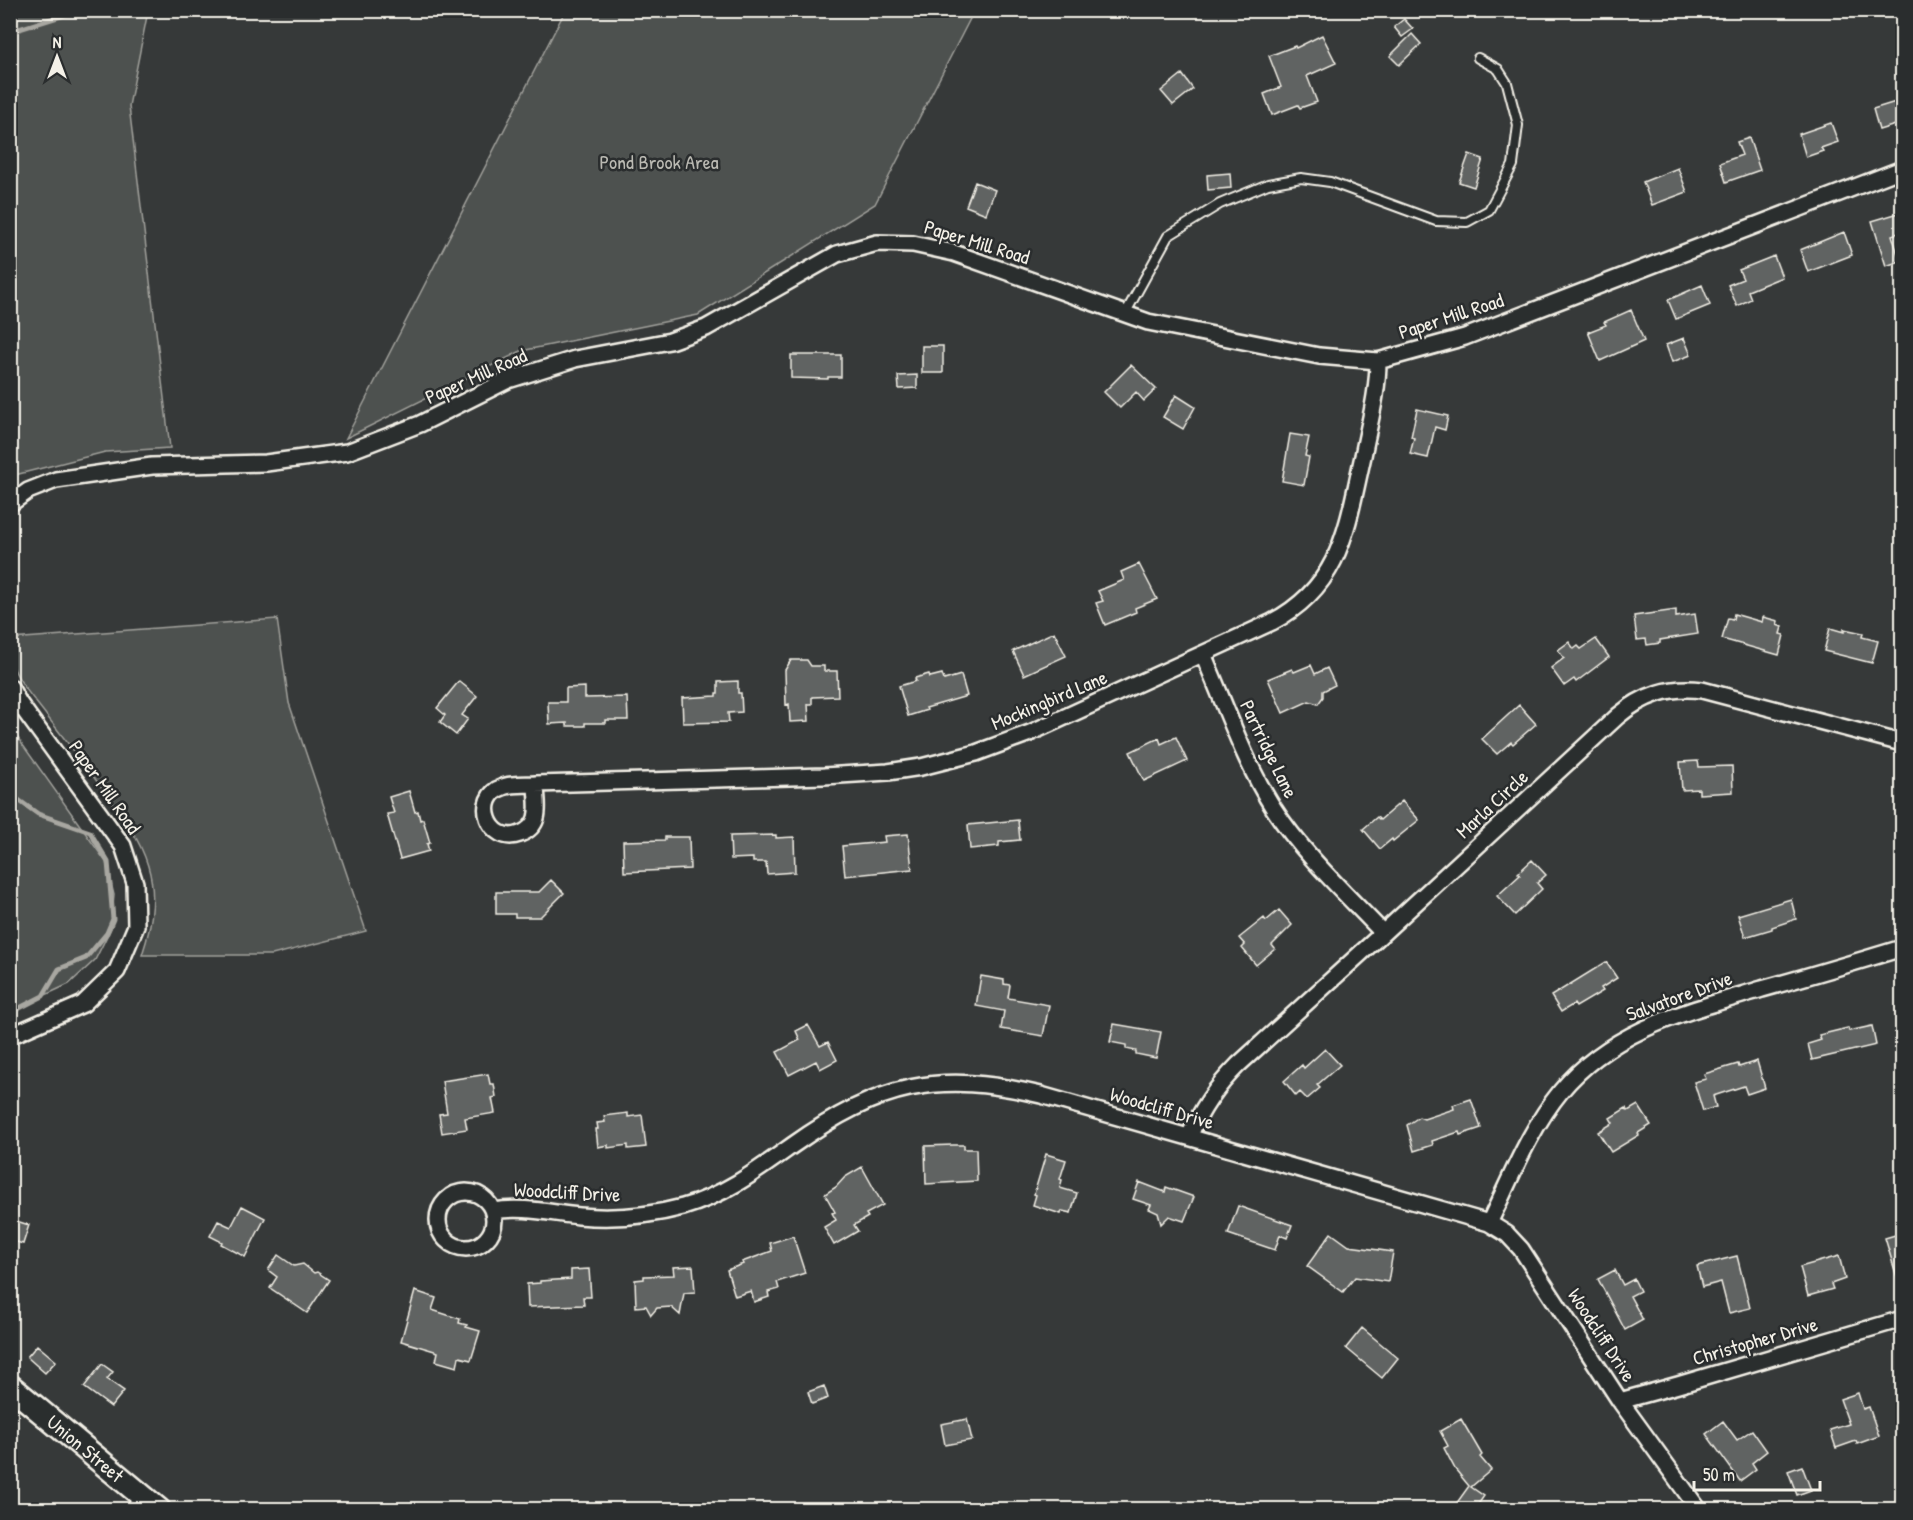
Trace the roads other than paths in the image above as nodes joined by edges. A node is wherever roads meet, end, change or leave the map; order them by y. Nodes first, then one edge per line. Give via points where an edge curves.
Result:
1 (1478, 58) dead end
2 (1902, 169) edge
3 (1125, 314) junction
4 (1378, 361) junction
5 (10, 504) edge
6 (1203, 654) junction
7 (10, 687) edge
8 (1902, 743) edge
9 (536, 784) dead end
10 (1383, 933) junction
11 (1902, 948) edge
12 (10, 1036) edge
13 (1189, 1137) junction
14 (493, 1211) dead end
15 (1489, 1223) junction
16 (1902, 1319) edge
17 (10, 1386) edge
18 (1620, 1401) junction
19 (150, 1504) edge
20 (1699, 1509) edge

1 - 3 lane via 1498,69 1507,83 1518,125 1513,165 1489,210 1467,222 1436,221 1330,182 1301,178 1268,184 1220,204 1168,236
2 - 4 street, Paper Mill Road via 1465,337
3 - 4 street, Paper Mill Road via 1319,356
3 - 5 street, Paper Mill Road via 954,253 913,244 877,243 837,254 706,328 670,341 574,359 508,380 420,424 347,452 266,463 152,466 56,480 28,491
4 - 6 street, Mockingbird Lane via 1376,396 1349,518 1328,572 1309,597 1285,615
6 - 9 street, Mockingbird Lane via 1022,736 921,767 824,776
6 - 10 street, Partridge Lane via 1274,810
7 - 12 street, Paper Mill Road via 123,846 135,882 136,926 117,971 82,1004
8 - 10 street, Marla Circle via 1702,690 1673,689 1653,694 1618,716
10 - 13 street, Marla Circle via 1223,1079
11 - 15 street, Salvatore Drive via 1677,1015 1628,1036 1563,1088 1536,1126
13 - 14 street, Woodcliff Drive via 1020,1090 939,1083 860,1103 824,1123 746,1179 686,1206 645,1215 600,1218 518,1209
13 - 15 street, Woodcliff Drive
15 - 18 street, Woodcliff Drive via 1521,1249
16 - 18 street, Christopher Drive
17 - 19 main road, Union Street
18 - 20 street, Woodcliff Drive

